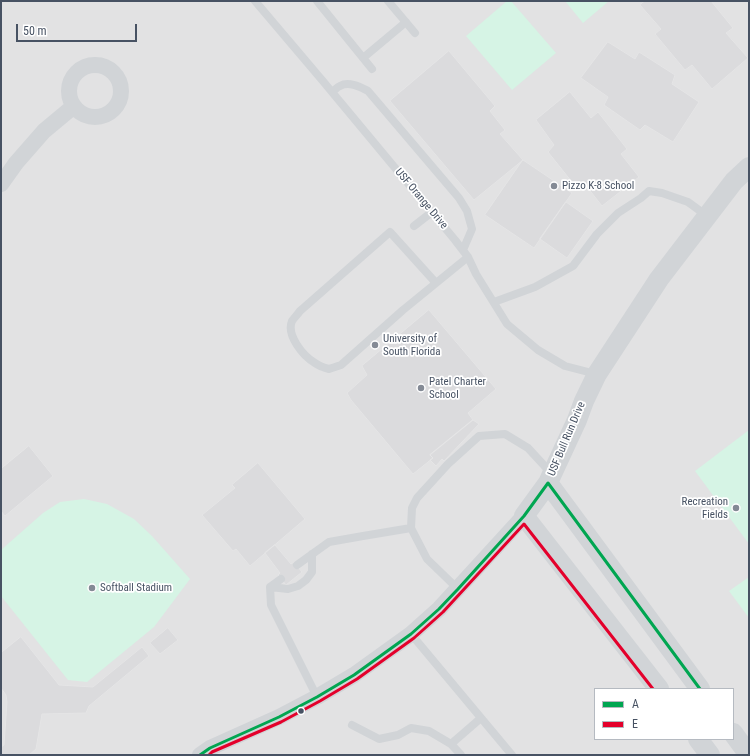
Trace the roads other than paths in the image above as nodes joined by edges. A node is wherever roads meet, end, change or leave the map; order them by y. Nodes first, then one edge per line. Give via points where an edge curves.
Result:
1 (255, 1) edge
2 (317, 1) edge
3 (388, 1) edge
4 (406, 22) junction
5 (415, 32) dead end
6 (363, 58) junction
7 (372, 69) dead end
8 (332, 92) junction
9 (74, 106) dead end
10 (749, 167) edge
11 (1, 184) edge
12 (432, 212) junction
13 (707, 216) junction
14 (414, 226) dead end
15 (463, 250) junction
16 (468, 256) junction
17 (436, 284) junction
18 (494, 302) junction
19 (597, 374) junction
20 (550, 479) junction
21 (524, 516) junction
22 (411, 528) junction
23 (312, 554) junction
24 (297, 565) dead end
25 (281, 578) dead end
26 (270, 587) junction
27 (458, 590) junction
28 (412, 634) junction
29 (658, 688) edge
30 (699, 688) edge
31 (317, 697) junction
32 (481, 718) junction
33 (352, 725) dead end
34 (734, 734) edge
35 (699, 740) edge
36 (451, 744) junction
37 (200, 755) edge
38 (461, 755) edge
39 (512, 755) edge
40 (710, 755) edge
41 (749, 755) edge

1 - 8 lane, USF Orange Drive
2 - 6 lane
3 - 4 lane
4 - 5 lane
4 - 6 lane
6 - 7 lane
8 - 12 lane, USF Orange Drive
8 - 15 lane via 341,85 350,84 368,91 459,198 467,211 472,229
9 - 11 street via 44,131
10 - 13 street, USF Bull Run Drive via 734,181
12 - 14 lane
12 - 15 lane, USF Orange Drive
13 - 18 lane via 688,202 649,191 618,213 573,266 535,287
13 - 19 street, USF Bull Run Drive via 659,279
15 - 16 lane, USF Orange Drive
16 - 17 lane
16 - 18 lane, USF Orange Drive
17 - 17 lane via 341,365 330,369 315,364 304,355 291,332 292,322 300,311 390,232
18 - 19 lane, USF Orange Drive via 507,324 538,350 565,366
19 - 20 street, USF Bull Run Drive
20 - 21 street, USF Bull Run Drive
20 - 22 lane via 528,448 505,434 479,436 448,464 417,498 412,508
20 - 30 street
21 - 27 street, USF Bull Run Drive
21 - 29 street
22 - 23 lane via 329,542
22 - 27 lane via 427,559
23 - 24 lane
23 - 26 lane via 312,572 306,580 288,589
25 - 26 lane
26 - 31 lane via 271,605
27 - 28 street, USF Bull Run Drive
28 - 31 street, USF Bull Run Drive via 354,675
28 - 32 lane
31 - 37 street, USF Bull Run Drive
32 - 36 lane
32 - 39 lane
33 - 36 lane via 379,739 411,728 428,731
34 - 41 street
35 - 40 street
36 - 38 lane

